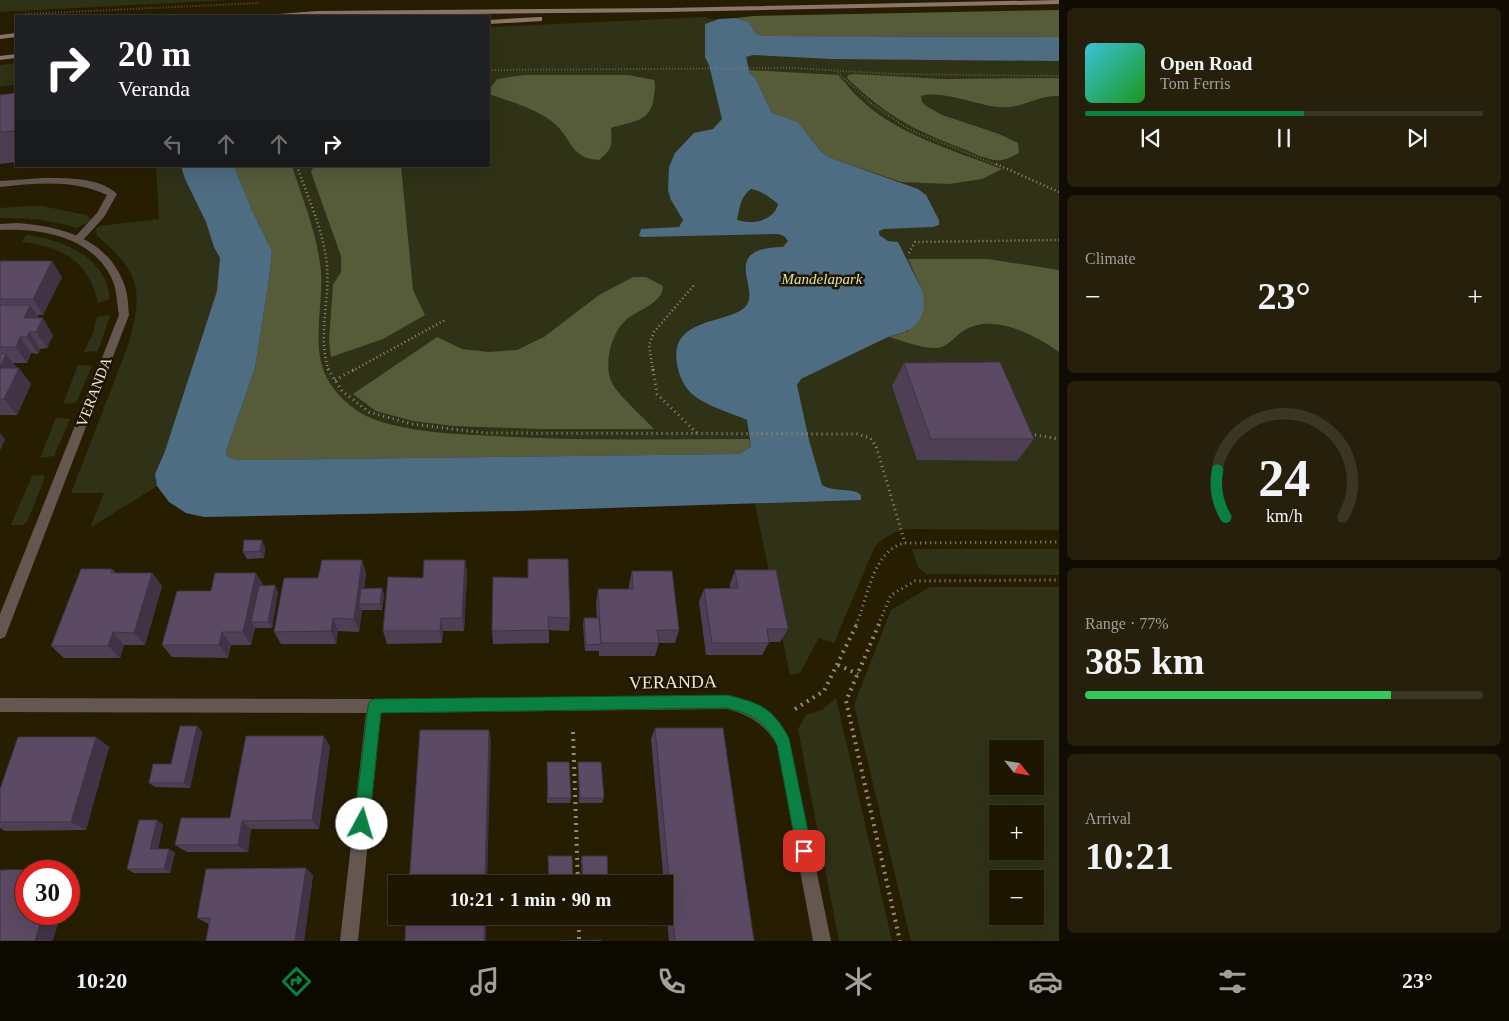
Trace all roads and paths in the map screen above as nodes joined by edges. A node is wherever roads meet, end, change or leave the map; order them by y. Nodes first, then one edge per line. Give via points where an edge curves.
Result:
1 (264, 2) dead end
2 (1059, 2) edge
3 (668, 10) junction
4 (19, 14) dead end
5 (297, 15) edge
6 (490, 22) edge
7 (15, 35) edge
8 (0, 36) edge
9 (15, 56) edge
10 (0, 58) edge
11 (490, 70) edge
12 (838, 72) junction
13 (1059, 76) edge
14 (297, 167) edge
15 (0, 184) edge
16 (1059, 192) edge
17 (0, 227) edge
18 (79, 238) junction
19 (1059, 240) edge
20 (909, 253) dead end
21 (695, 284) dead end
22 (445, 320) dead end
23 (336, 380) junction
24 (1020, 432) edge
25 (699, 435) junction
26 (1059, 439) edge
27 (906, 542) junction
28 (1059, 542) edge
29 (1059, 580) edge
30 (0, 632) edge
31 (838, 665) junction
32 (858, 674) junction
33 (572, 704) junction
34 (0, 705) edge
35 (374, 706) junction
36 (763, 714) junction
37 (578, 875) edge
38 (579, 925) edge
39 (349, 941) edge
40 (579, 941) edge
41 (822, 941) edge
42 (900, 941) edge

1 - 4 path
2 - 3 main road
3 - 5 main road
3 - 6 main road
7 - 8 main road
9 - 10 main road
11 - 12 path via 749,67
12 - 13 path via 931,77
12 - 16 path via 863,98 910,130
14 - 23 path via 327,267 324,344 328,369
15 - 18 street via 75,181 100,186 112,194 101,215
17 - 18 street, VERANDA via 46,228
18 - 30 street, VERANDA via 105,259 119,284 124,314
19 - 20 path via 915,242
21 - 25 path via 654,332 649,345 657,394
22 - 23 path
23 - 25 path via 342,391 358,406 420,426 485,433
24 - 26 path
25 - 27 path via 857,434 870,438 876,446
27 - 28 path
27 - 31 path via 889,550 873,575
29 - 32 path via 915,581 891,595
31 - 32 path
31 - 36 path via 824,691 794,709
32 - 42 path via 846,700
33 - 35 street, VERANDA
33 - 36 street, VERANDA via 727,702
33 - 37 path
34 - 35 street, VERANDA
35 - 39 street
36 - 41 street via 784,743
38 - 40 path

